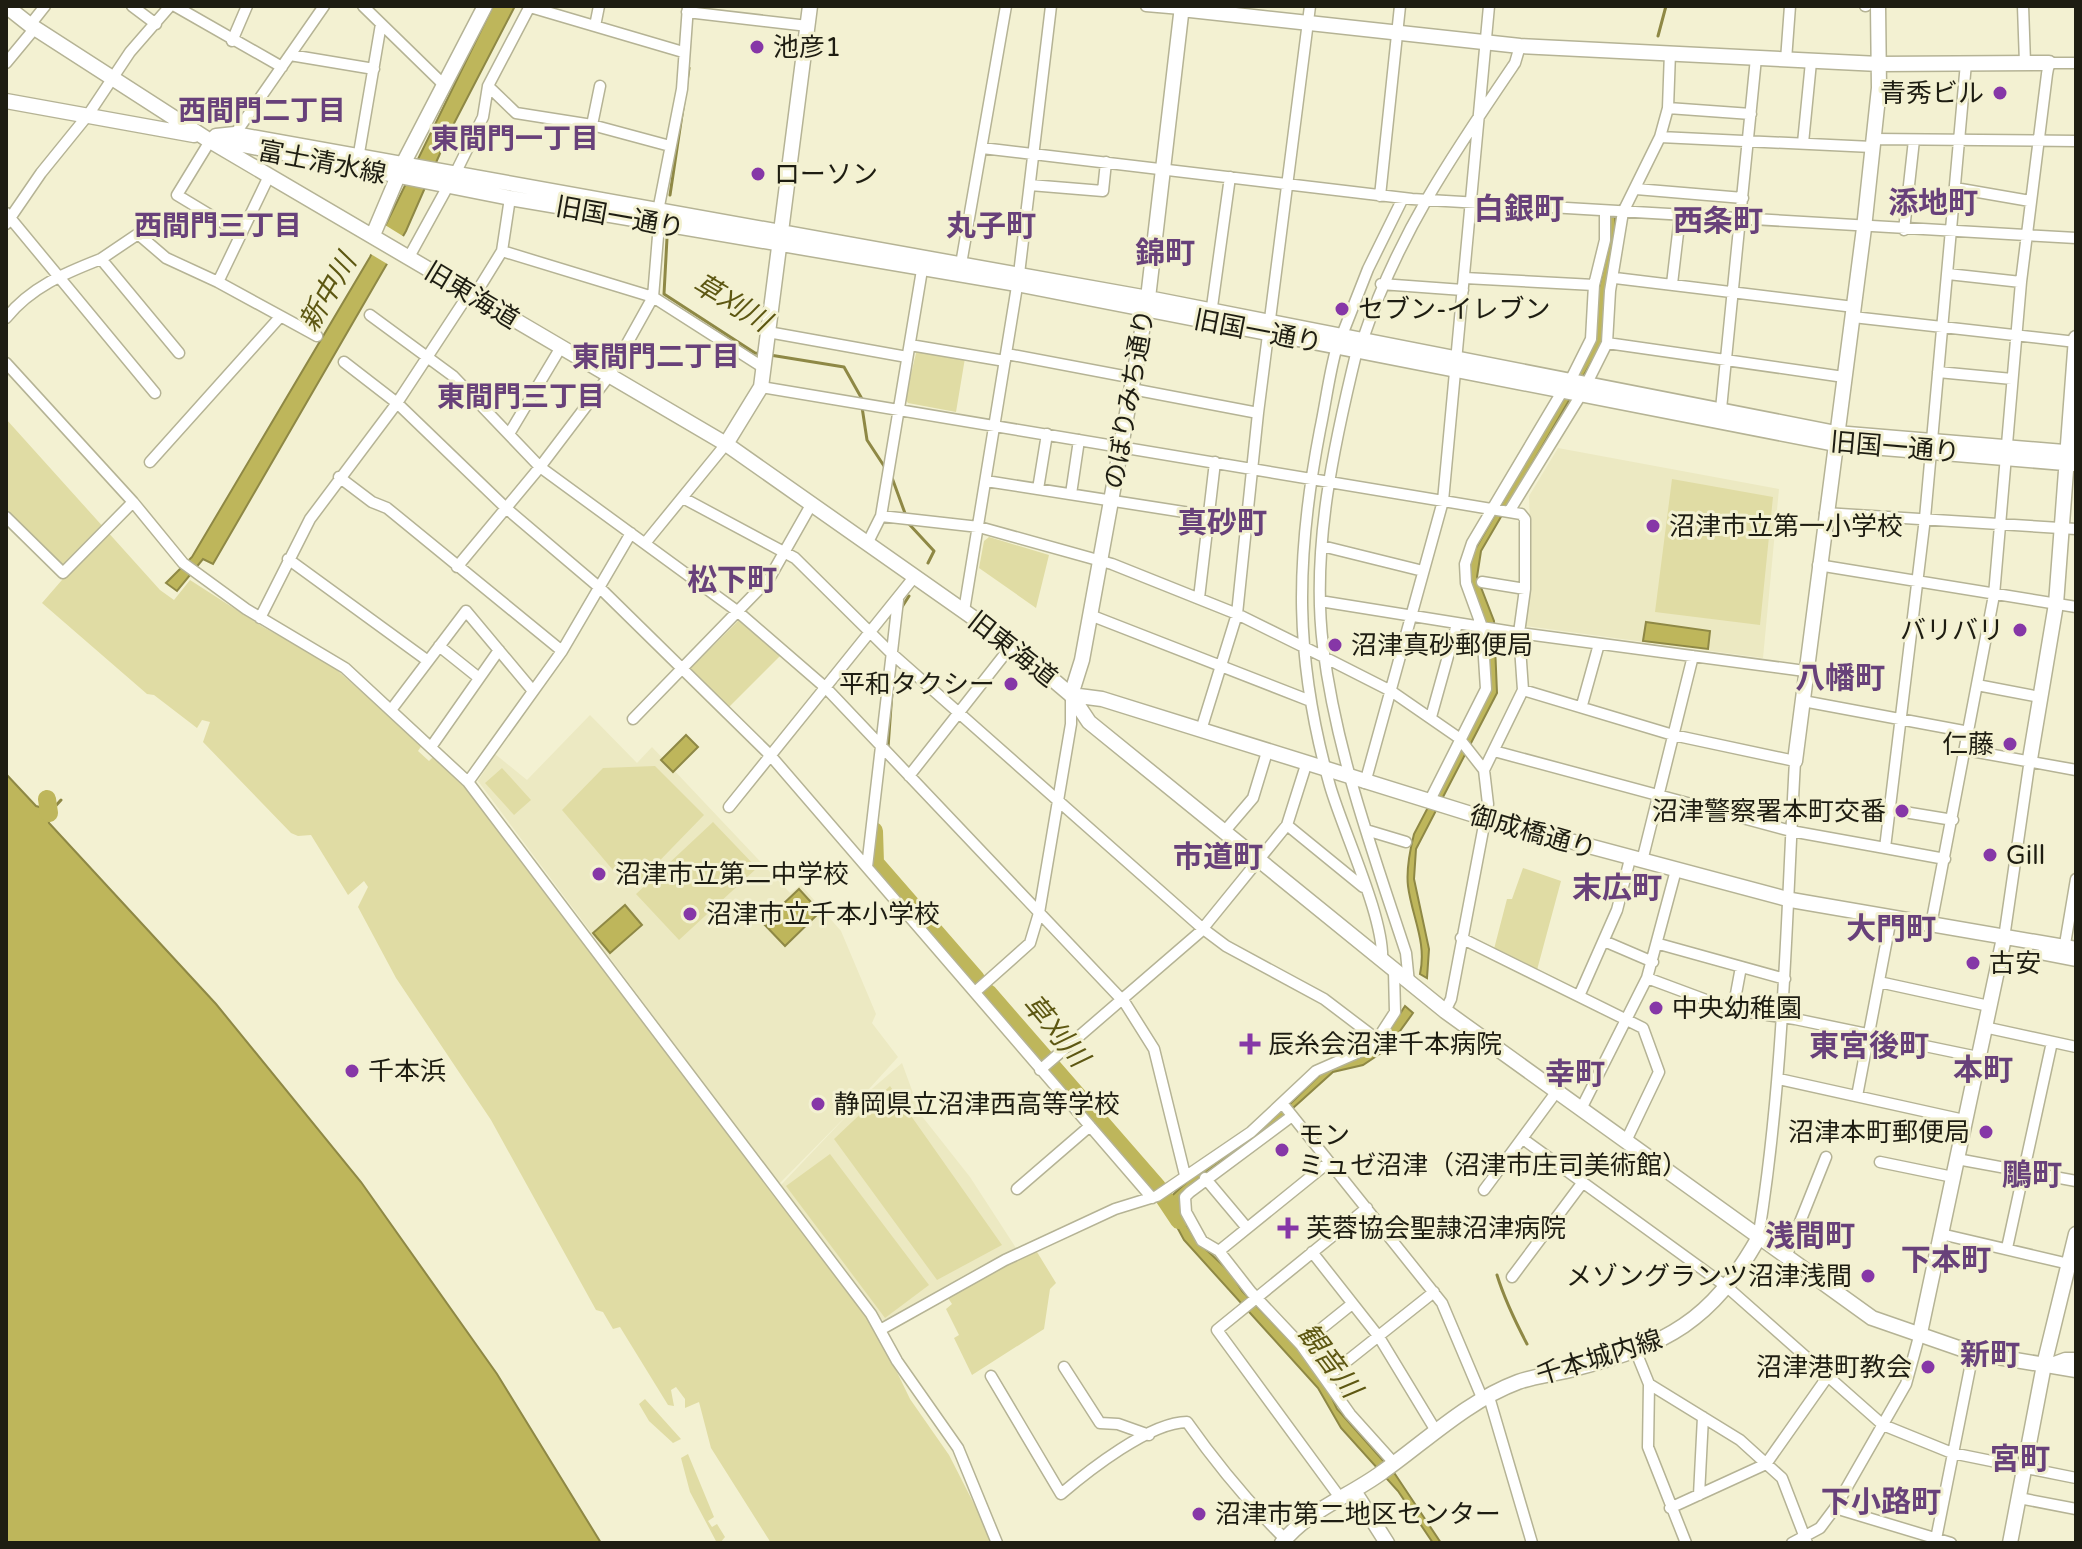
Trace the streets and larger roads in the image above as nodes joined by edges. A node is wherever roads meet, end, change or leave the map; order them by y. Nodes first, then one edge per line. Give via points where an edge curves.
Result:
1 (45, 6) edge
2 (132, 6) edge
3 (172, 6) edge
4 (247, 6) edge
5 (324, 6) edge
6 (363, 6) edge
7 (485, 6) edge
8 (530, 6) edge
9 (599, 6) edge
10 (810, 6) edge
11 (1006, 6) edge
12 (1051, 6) edge
13 (1146, 6) edge
14 (1310, 6) edge
15 (1400, 6) edge
16 (1489, 6) edge
17 (1790, 6) edge
18 (1878, 6) edge
19 (2023, 6) edge
20 (13, 8) edge
21 (1181, 8) edge
22 (688, 9) edge
23 (373, 10) edge
24 (1246, 11) edge
25 (156, 24) junction
26 (381, 24) junction
27 (1308, 24) junction
28 (32, 26) junction
29 (595, 26) junction
30 (808, 26) junction
31 (1397, 33) junction
32 (232, 41) junction
33 (1486, 43) junction
34 (1520, 46) junction
35 (683, 52) junction
36 (1670, 52) junction
37 (290, 55) junction
38 (1756, 58) junction
39 (1786, 60) junction
40 (1811, 62) junction
41 (6, 63) edge
42 (1966, 63) junction
43 (2025, 63) junction
44 (2049, 63) junction
45 (2076, 63) edge
46 (1879, 64) junction
47 (282, 67) junction
48 (374, 69) junction
49 (111, 78) junction
50 (444, 85) junction
51 (488, 86) junction
52 (600, 86) dead end
53 (6, 101) edge
54 (1668, 108) junction
55 (1751, 114) junction
56 (88, 115) junction
57 (1478, 117) junction
58 (592, 125) junction
59 (235, 134) junction
60 (1660, 137) junction
61 (207, 139) junction
62 (1914, 140) junction
63 (2037, 140) junction
64 (1960, 141) junction
65 (2076, 141) edge
66 (1748, 142) junction
67 (1803, 143) junction
68 (1873, 143) junction
69 (670, 146) junction
70 (982, 148) junction
71 (1034, 154) junction
72 (283, 155) junction
73 (1106, 162) junction
74 (358, 163) junction
75 (1162, 168) junction
76 (404, 169) junction
77 (1230, 177) junction
78 (274, 179) junction
79 (448, 179) junction
80 (1289, 184) junction
81 (1030, 185) junction
82 (1955, 188) junction
83 (1636, 189) junction
84 (1380, 196) junction
85 (510, 198) junction
86 (1403, 198) junction
87 (1743, 198) junction
88 (1424, 200) junction
89 (2030, 201) junction
90 (1471, 203) junction
91 (1605, 211) junction
92 (1623, 212) junction
93 (1680, 216) junction
94 (658, 217) junction
95 (8, 218) edge
96 (1741, 220) junction
97 (1864, 228) junction
98 (1904, 230) junction
99 (1951, 232) junction
100 (240, 233) junction
101 (373, 235) junction
102 (2026, 235) junction
103 (780, 238) junction
104 (2076, 238) edge
105 (502, 251) junction
106 (404, 254) junction
107 (101, 259) junction
108 (961, 264) junction
109 (922, 270) junction
110 (1948, 274) junction
111 (56, 277) junction
112 (1615, 278) junction
113 (1018, 279) junction
114 (218, 282) junction
115 (2021, 282) junction
116 (1381, 284) junction
117 (1464, 284) junction
118 (1672, 284) junction
119 (1594, 285) junction
120 (1733, 292) junction
121 (471, 296) junction
122 (653, 297) junction
123 (1147, 303) junction
124 (1854, 312) junction
125 (370, 315) dead end
126 (1210, 315) junction
127 (280, 317) junction
128 (6, 318) edge
129 (1271, 328) junction
130 (1942, 328) junction
131 (768, 332) junction
132 (317, 336) dead end
133 (2017, 337) junction
134 (1340, 341) junction
135 (2076, 341) edge
136 (1607, 343) junction
137 (910, 345) junction
138 (1360, 345) junction
139 (561, 347) junction
140 (179, 353) dead end
141 (428, 357) junction
142 (907, 357) junction
143 (1006, 358) junction
144 (1725, 361) junction
145 (344, 362) dead end
146 (1457, 362) junction
147 (6, 363) edge
148 (764, 368) junction
149 (1938, 372) junction
150 (609, 376) junction
151 (1844, 377) junction
152 (2012, 379) junction
153 (1133, 383) junction
154 (1574, 386) junction
155 (761, 387) junction
156 (155, 393) dead end
157 (397, 403) junction
158 (899, 409) junction
159 (1721, 409) junction
160 (1258, 413) junction
161 (995, 424) junction
162 (509, 434) junction
163 (1047, 434) junction
164 (1836, 439) junction
165 (1079, 440) junction
166 (726, 444) junction
167 (1930, 446) junction
168 (1121, 447) junction
169 (2006, 451) junction
170 (2072, 458) edge
171 (150, 462) dead end
172 (1215, 462) junction
173 (540, 467) junction
174 (1254, 470) junction
175 (339, 477) junction
176 (1311, 479) junction
177 (986, 481) junction
178 (1331, 483) junction
179 (1038, 489) junction
180 (1071, 494) junction
181 (683, 498) junction
182 (1111, 499) junction
183 (1443, 501) junction
184 (133, 502) junction
185 (811, 505) junction
186 (1493, 507) junction
187 (507, 509) junction
188 (1510, 510) junction
189 (1825, 513) junction
190 (1208, 515) junction
191 (881, 516) junction
192 (6, 517) edge
193 (1925, 518) junction
194 (1248, 522) junction
195 (2000, 524) junction
196 (979, 527) junction
197 (2069, 528) edge
198 (631, 533) junction
199 (646, 542) junction
200 (868, 542) junction
201 (1322, 546) junction
202 (787, 552) junction
203 (288, 559) junction
204 (1099, 562) junction
205 (1818, 565) junction
206 (457, 567) junction
207 (1423, 571) junction
208 (915, 576) junction
209 (1917, 580) junction
210 (1482, 582) dead end
211 (600, 588) junction
212 (1525, 589) junction
213 (1994, 595) junction
214 (899, 596) junction
215 (1199, 598) junction
216 (1320, 601) junction
217 (2056, 604) junction
218 (2076, 607) edge
219 (737, 611) junction
220 (964, 611) junction
221 (1237, 614) junction
222 (1090, 615) junction
223 (1410, 617) junction
224 (260, 618) junction
225 (1457, 624) junction
226 (1482, 627) junction
227 (870, 632) junction
228 (1519, 633) junction
229 (1599, 644) junction
230 (1012, 645) junction
231 (439, 646) junction
232 (1302, 646) junction
233 (499, 650) junction
234 (562, 651) junction
235 (890, 652) junction
236 (1693, 656) junction
237 (1324, 657) junction
238 (428, 661) junction
239 (1221, 666) junction
240 (682, 668) junction
241 (1805, 671) junction
242 (479, 678) junction
243 (1977, 685) junction
244 (826, 688) junction
245 (1523, 690) junction
246 (533, 691) junction
247 (1391, 691) junction
248 (1071, 695) junction
249 (2040, 697) junction
250 (1308, 700) junction
251 (1803, 701) junction
252 (1582, 705) junction
253 (391, 710) junction
254 (960, 714) junction
255 (1431, 717) junction
256 (1902, 717) junction
257 (633, 719) dead end
258 (1201, 730) junction
259 (1969, 732) junction
260 (1673, 735) junction
261 (1459, 738) junction
262 (431, 747) junction
263 (882, 748) junction
264 (1966, 750) junction
265 (1494, 751) junction
266 (1267, 752) junction
267 (770, 755) junction
268 (2030, 759) junction
269 (1795, 761) junction
270 (1306, 765) junction
271 (1484, 770) junction
272 (2076, 770) edge
273 (1326, 771) junction
274 (909, 776) junction
275 (1349, 778) junction
276 (468, 782) junction
277 (1365, 783) junction
278 (1658, 793) junction
279 (1057, 802) junction
280 (1433, 803) junction
281 (729, 807) dead end
282 (1892, 810) junction
283 (1484, 818) junction
284 (1953, 820) junction
285 (1287, 825) junction
286 (1366, 830) junction
287 (1791, 831) junction
288 (1224, 832) junction
289 (1406, 842) dead end
290 (1885, 848) junction
291 (1257, 859) junction
292 (1945, 859) junction
293 (1636, 860) junction
294 (867, 867) junction
295 (1676, 870) junction
296 (2076, 879) edge
297 (1364, 888) junction
298 (1791, 900) junction
299 (1039, 913) junction
300 (1891, 918) junction
301 (1931, 925) junction
302 (1202, 928) junction
303 (1461, 938) junction
304 (2004, 938) junction
305 (1604, 941) junction
306 (1659, 944) junction
307 (2070, 953) edge
308 (1382, 961) junction
309 (1653, 962) junction
310 (1741, 967) junction
311 (1394, 971) junction
312 (1647, 978) junction
313 (1785, 979) junction
314 (1879, 982) junction
315 (1409, 983) junction
316 (975, 992) junction
317 (1579, 996) junction
318 (1121, 1000) junction
319 (1989, 1006) junction
320 (1733, 1010) junction
321 (1445, 1011) junction
322 (1782, 1017) junction
323 (1626, 1020) junction
324 (1984, 1027) junction
325 (1869, 1033) junction
326 (1378, 1040) junction
327 (2052, 1042) junction
328 (2076, 1047) edge
329 (1978, 1057) junction
330 (1040, 1070) junction
331 (1779, 1079) junction
332 (1557, 1091) junction
333 (1857, 1096) junction
334 (1282, 1103) junction
335 (1581, 1109) junction
336 (1292, 1116) junction
337 (1964, 1120) junction
338 (1090, 1126) junction
339 (1523, 1139) junction
340 (1626, 1141) junction
341 (1826, 1157) dead end
342 (1957, 1159) junction
343 (1329, 1162) junction
344 (1880, 1162) dead end
345 (2022, 1172) junction
346 (1185, 1175) junction
347 (1953, 1177) junction
348 (1205, 1178) junction
349 (2076, 1181) edge
350 (1583, 1182) junction
351 (1170, 1186) junction
352 (1017, 1189) dead end
353 (1484, 1190) dead end
354 (1185, 1197) junction
355 (1152, 1198) junction
356 (1367, 1208) junction
357 (1247, 1228) junction
358 (1941, 1234) junction
359 (2076, 1234) edge
360 (1758, 1239) junction
361 (2007, 1248) junction
362 (1219, 1251) junction
363 (1312, 1252) junction
364 (1786, 1257) junction
365 (2069, 1264) junction
366 (1512, 1277) dead end
367 (1727, 1287) junction
368 (1434, 1292) junction
369 (1256, 1297) junction
370 (1352, 1304) junction
371 (880, 1330) junction
372 (1920, 1333) junction
373 (1379, 1337) junction
374 (1301, 1345) junction
375 (1636, 1352) junction
376 (1973, 1353) junction
377 (2076, 1358) edge
378 (2044, 1365) junction
379 (1064, 1367) dead end
380 (2076, 1370) edge
381 (991, 1376) dead end
382 (1828, 1376) junction
383 (1327, 1377) junction
384 (1649, 1384) junction
385 (1486, 1398) junction
386 (1703, 1417) junction
387 (1883, 1425) junction
388 (1436, 1431) junction
389 (1149, 1435) junction
390 (1952, 1453) junction
391 (1766, 1464) junction
392 (1389, 1467) junction
393 (2025, 1468) junction
394 (2076, 1478) edge
395 (1354, 1491) junction
396 (1699, 1495) junction
397 (2019, 1498) junction
398 (1341, 1499) junction
399 (1670, 1508) junction
400 (1835, 1508) junction
401 (2076, 1509) edge
402 (1936, 1539) junction
403 (1284, 1541) edge
404 (1384, 1541) edge
405 (1806, 1541) edge
406 (997, 1543) edge
407 (1532, 1543) edge
408 (1686, 1543) edge
409 (1792, 1543) edge
410 (1951, 1543) edge
411 (2010, 1543) edge

1 - 28 street
2 - 25 street
3 - 25 street
3 - 32 street
4 - 32 street
5 - 37 street
6 - 23 street
7 - 50 street
8 - 29 street
8 - 51 street
9 - 29 street
10 - 30 street
11 - 70 street
12 - 71 street
13 - 21 street
14 - 27 street
15 - 31 street
16 - 33 street
17 - 39 street
18 - 46 street
19 - 43 street
20 - 28 street, 旧東海道
21 - 24 street
21 - 75 street, のぼりみち通り
22 - 30 street
22 - 35 street
23 - 26 street
24 - 27 street
25 - 49 street
26 - 48 street
26 - 50 street
27 - 31 street
27 - 80 street
28 - 41 street
28 - 49 street, 旧東海道
29 - 35 street
30 - 103 street
31 - 33 street
31 - 84 street
32 - 47 street
33 - 34 street
33 - 57 street
34 - 36 street
34 - 57 street via 1515,63
35 - 69 street via 682,89
36 - 38 street
36 - 54 street
37 - 47 street
37 - 48 street
38 - 39 street
38 - 55 street
39 - 40 street
40 - 46 street
40 - 67 street
42 - 43 street
42 - 46 street
42 - 64 street
43 - 44 street
44 - 45 street
44 - 63 street
46 - 68 street
47 - 59 street
48 - 74 street
49 - 56 street
49 - 61 street, 旧東海道
50 - 76 street
51 - 58 street via 516,113
51 - 79 street via 483,117
52 - 58 street
53 - 56 street, 富士清水線
54 - 55 street
54 - 60 street
55 - 66 street
56 - 61 street, 富士清水線
56 - 95 street
57 - 88 street
57 - 90 street
58 - 69 street
59 - 61 street, 富士清水線
59 - 74 street, 富士清水線
60 - 66 street
60 - 83 street
61 - 72 street, 富士清水線
61 - 78 street, 旧東海道
61 - 100 street via 177,195
62 - 64 street
62 - 68 street
62 - 98 street
63 - 64 street
63 - 65 street
63 - 89 street
64 - 82 street
66 - 67 street
66 - 87 street
67 - 68 street
68 - 97 street
69 - 94 street
70 - 71 street
70 - 108 street
71 - 73 street
71 - 81 street
72 - 74 street, 富士清水線
72 - 78 street
73 - 75 street
73 - 81 street via 1103,191
74 - 76 street, 富士清水線
75 - 77 street
75 - 123 street, のぼりみち通り
76 - 79 street, 富士清水線
76 - 101 street
77 - 80 street
77 - 126 street
78 - 100 street
78 - 101 street, 旧東海道
79 - 85 street, 旧国一通り
79 - 94 street, 旧国一通り
79 - 106 street
80 - 84 street
80 - 129 street
81 - 113 street
82 - 89 street
82 - 99 street
83 - 87 street
83 - 92 street
84 - 86 street
85 - 94 street, 旧国一通り
85 - 105 street
86 - 88 street
86 - 134 street
87 - 96 street
88 - 90 street
88 - 116 street
89 - 102 street
90 - 91 street
90 - 117 street
91 - 92 street
91 - 119 street via 1605,240
92 - 93 street
92 - 112 street
93 - 96 street
93 - 118 street
94 - 103 street, 旧国一通り
94 - 122 street
95 - 111 street
96 - 97 street
96 - 120 street
97 - 98 street
97 - 124 street
98 - 99 street
99 - 102 street
99 - 110 street
100 - 114 street
101 - 106 street, 旧東海道
102 - 104 street
102 - 115 street
103 - 108 street, 旧国一通り
103 - 109 street, 旧国一通り
103 - 131 street
105 - 121 street
105 - 122 street
106 - 121 street, 旧東海道
107 - 111 street
107 - 114 street via 138,234 166,258
107 - 140 street
108 - 113 street, 旧国一通り
109 - 113 street, 旧国一通り
109 - 137 street
110 - 115 street
110 - 130 street
111 - 128 street
111 - 156 street
112 - 118 street
112 - 136 street
113 - 123 street, 旧国一通り
113 - 143 street
114 - 127 street
115 - 133 street
116 - 117 street
116 - 138 street
117 - 119 street
117 - 146 street
118 - 120 street
119 - 154 street via 1591,339
120 - 124 street
120 - 144 street
121 - 139 street, 旧東海道
121 - 141 street
122 - 148 street
122 - 150 street
123 - 126 street, 旧国一通り
123 - 153 street, のぼりみち通り
124 - 130 street
124 - 151 street
125 - 141 street
126 - 129 street, 旧国一通り
127 - 132 street
127 - 171 street
129 - 134 street, 旧国一通り
129 - 160 street
130 - 133 street
130 - 149 street
131 - 142 street
131 - 148 street
133 - 135 street
133 - 152 street
134 - 138 street, 旧国一通り
134 - 176 street
135 - 170 street
136 - 144 street
136 - 154 street
137 - 142 street
137 - 143 street
138 - 146 street, 旧国一通り
138 - 178 street
139 - 150 street, 旧東海道
139 - 162 street
141 - 157 street
141 - 162 street
142 - 158 street
143 - 153 street
143 - 161 street
144 - 151 street
144 - 159 street
145 - 157 street
146 - 154 street, 旧国一通り
146 - 183 street
147 - 184 street
148 - 155 street
149 - 152 street
149 - 167 street
150 - 166 street, 旧東海道
150 - 173 street
151 - 164 street
152 - 169 street
153 - 160 street
153 - 168 street, のぼりみち通り
154 - 159 street, 旧国一通り
154 - 164 street, 旧国一通り
154 - 186 street
154 - 188 street
155 - 158 street
155 - 166 street
157 - 175 street
157 - 187 street
158 - 161 street
158 - 191 street
159 - 164 street, 旧国一通り
160 - 174 street
161 - 163 street
161 - 177 street
162 - 173 street
163 - 165 street
163 - 179 street
164 - 167 street, 旧国一通り
164 - 189 street
165 - 168 street
165 - 180 street
166 - 181 street
166 - 185 street, 旧東海道
167 - 169 street, 旧国一通り
167 - 193 street
168 - 172 street
168 - 182 street, のぼりみち通り
169 - 170 street, 旧国一通り
169 - 195 street
170 - 197 street
172 - 174 street
172 - 190 street
173 - 187 street
173 - 198 street
174 - 176 street
174 - 194 street
175 - 203 street
175 - 206 street via 387,508
176 - 178 street
176 - 232 street via 1301,548
177 - 179 street
177 - 196 street
178 - 183 street
178 - 201 street
179 - 180 street
180 - 182 street
181 - 199 street
181 - 202 street
182 - 190 street
182 - 204 street, のぼりみち通り
183 - 186 street
183 - 207 street
184 - 192 street via 63,573
184 - 224 street via 185,564
185 - 200 street, 旧東海道
185 - 202 street
186 - 188 street
186 - 226 street via 1465,564
187 - 206 street
187 - 211 street
188 - 212 street via 1525,519
189 - 193 street
189 - 205 street
190 - 194 street
190 - 215 street
191 - 196 street
191 - 200 street
193 - 195 street
193 - 209 street
194 - 221 street
195 - 197 street
195 - 213 street
196 - 204 street
196 - 220 street
197 - 217 street
198 - 199 street
198 - 211 street
199 - 219 street
200 - 208 street, 旧東海道
201 - 207 street
201 - 216 street
202 - 219 street
202 - 227 street
203 - 224 street
203 - 238 street
204 - 215 street
204 - 222 street, のぼりみち通り
205 - 209 street
205 - 241 street
206 - 234 street
207 - 223 street
208 - 214 street
208 - 220 street, 旧東海道
209 - 213 street
209 - 256 street
210 - 212 street
211 - 234 street
211 - 240 street
212 - 228 street
213 - 217 street
213 - 243 street
214 - 227 street
214 - 235 street
215 - 221 street
216 - 223 street
216 - 237 street
217 - 218 street
217 - 249 street
219 - 240 street
219 - 244 street
220 - 230 street, 旧東海道
221 - 232 street
221 - 239 street
222 - 239 street
222 - 248 street, のぼりみち通り
223 - 225 street
223 - 247 street
224 - 253 street via 345,668
225 - 226 street
225 - 255 street
226 - 228 street
226 - 261 street via 1486,689
227 - 235 street
227 - 244 street
228 - 229 street
228 - 245 street
229 - 236 street
229 - 252 street
230 - 248 street, 旧東海道
230 - 254 street
231 - 233 street via 466,611
231 - 238 street
231 - 242 street
232 - 237 street
232 - 250 street
233 - 242 street
233 - 246 street
234 - 246 street
235 - 254 street
235 - 263 street
236 - 241 street
236 - 260 street
237 - 247 street
237 - 275 street
238 - 253 street
239 - 250 street
239 - 258 street
240 - 257 street
240 - 267 street
241 - 251 street
242 - 262 street
243 - 249 street
243 - 259 street
244 - 263 street
244 - 267 street
245 - 252 street
245 - 265 street
246 - 276 street
247 - 255 street
247 - 277 street
248 - 258 street, 御成橋通り via 1102,699
248 - 279 street
248 - 288 street, 旧東海道 via 1089,722
249 - 268 street
250 - 273 street
251 - 256 street
251 - 269 street
252 - 260 street
253 - 262 street
254 - 274 street
254 - 279 street
255 - 261 street
256 - 259 street
256 - 282 street
258 - 266 street, 御成橋通り
259 - 264 street
260 - 269 street
260 - 278 street
261 - 271 street
261 - 280 street
262 - 276 street
263 - 274 street
263 - 294 street
264 - 268 street
264 - 284 street
265 - 271 street
265 - 278 street
266 - 270 street, 御成橋通り
266 - 288 street via 1253,798
267 - 281 street
267 - 294 street
268 - 272 street
268 - 304 street
269 - 287 street
270 - 273 street, 御成橋通り
270 - 285 street
271 - 283 street
273 - 275 street, 御成橋通り
273 - 297 street
274 - 299 street
275 - 277 street, 御成橋通り
275 - 286 street
276 - 371 street
277 - 280 street, 御成橋通り
278 - 287 street
278 - 293 street
279 - 299 street
279 - 302 street
280 - 283 street, 御成橋通り
282 - 284 street
282 - 290 street
283 - 293 street, 御成橋通り
283 - 303 street
284 - 292 street
285 - 291 street
285 - 297 street
286 - 289 street
286 - 315 street via 1406,953
287 - 290 street
287 - 298 street
288 - 291 street, 旧東海道
290 - 292 street
291 - 302 street
291 - 308 street, 旧東海道
292 - 301 street
293 - 295 street, 御成橋通り
293 - 305 street
294 - 316 street
295 - 298 street, 御成橋通り
295 - 306 street
296 - 307 street
297 - 308 street
298 - 300 street, 御成橋通り
298 - 313 street
299 - 316 street via 1030,943
299 - 318 street
300 - 301 street, 御成橋通り
300 - 314 street
301 - 304 street, 御成橋通り
302 - 318 street
302 - 326 street via 1324,999
303 - 317 street
303 - 321 street
304 - 307 street via 2029,951
304 - 319 street
305 - 309 street
305 - 317 street
306 - 309 street
306 - 310 street
308 - 311 street, 旧東海道
309 - 312 street
310 - 313 street
310 - 320 street
311 - 315 street, 旧東海道
311 - 326 street via 1395,1012
312 - 320 street
312 - 323 street
313 - 322 street
314 - 319 street
314 - 325 street
315 - 321 street, 旧東海道
316 - 330 street
317 - 323 street
318 - 330 street
318 - 346 street via 1154,1049
319 - 324 street
320 - 322 street
321 - 332 street, 旧東海道
322 - 325 street
322 - 331 street
323 - 335 street
323 - 340 street via 1643,1028 1659,1072
324 - 327 street
324 - 329 street
325 - 329 street
325 - 333 street
326 - 334 street via 1364,1053 1316,1071
327 - 328 street
327 - 345 street
329 - 337 street
330 - 338 street
331 - 333 street
331 - 360 street
332 - 335 street, 旧東海道
332 - 339 street
333 - 337 street
334 - 336 street
334 - 346 street via 1251,1132
335 - 340 street, 旧東海道
336 - 343 street
336 - 348 street
337 - 342 street
338 - 352 street
338 - 355 street
339 - 350 street
339 - 353 street
340 - 360 street, 旧東海道
341 - 364 street
342 - 345 street
342 - 347 street
343 - 356 street
343 - 357 street
344 - 347 street
345 - 349 street
345 - 361 street
346 - 351 street
347 - 358 street
348 - 354 street
348 - 357 street
350 - 366 street
350 - 367 street
351 - 354 street
351 - 355 street
354 - 362 street via 1193,1229
355 - 371 street via 1115,1209 1005,1260
356 - 363 street
356 - 368 street
357 - 362 street
358 - 361 street
358 - 372 street
359 - 365 street
360 - 364 street
360 - 367 street, 千本城内線
361 - 365 street
362 - 369 street
363 - 369 street
363 - 370 street
364 - 372 street via 1872,1318
365 - 378 street
367 - 375 street, 千本城内線 via 1680,1332
367 - 382 street
368 - 373 street
368 - 385 street
369 - 374 street
369 - 398 street via 1217,1330
370 - 373 street
370 - 374 street
371 - 406 street via 958,1448
372 - 376 street
372 - 387 street via 1906,1384
373 - 383 street
373 - 388 street
374 - 383 street
375 - 384 street
375 - 385 street, 千本城内線 via 1534,1377
376 - 378 street
376 - 390 street
377 - 378 street
378 - 380 street
378 - 393 street
379 - 389 street via 1100,1423
381 - 389 street via 1061,1494 1094,1467
382 - 387 street
382 - 391 street
383 - 392 street
384 - 386 street
384 - 399 street via 1648,1447
385 - 388 street, 千本城内線
385 - 407 street
386 - 391 street
386 - 396 street
387 - 390 street
387 - 400 street
388 - 392 street, 千本城内線
389 - 403 street via 1187,1422 1242,1497 1267,1517
390 - 393 street
390 - 402 street
391 - 396 street
391 - 405 street via 1782,1478
392 - 395 street, 千本城内線
393 - 394 street
393 - 397 street
395 - 398 street, 千本城内線
395 - 404 street
396 - 399 street
397 - 401 street
397 - 411 street
398 - 403 street, 千本城内線 via 1306,1519
399 - 408 street
400 - 402 street
400 - 405 street
402 - 410 street
405 - 409 street

